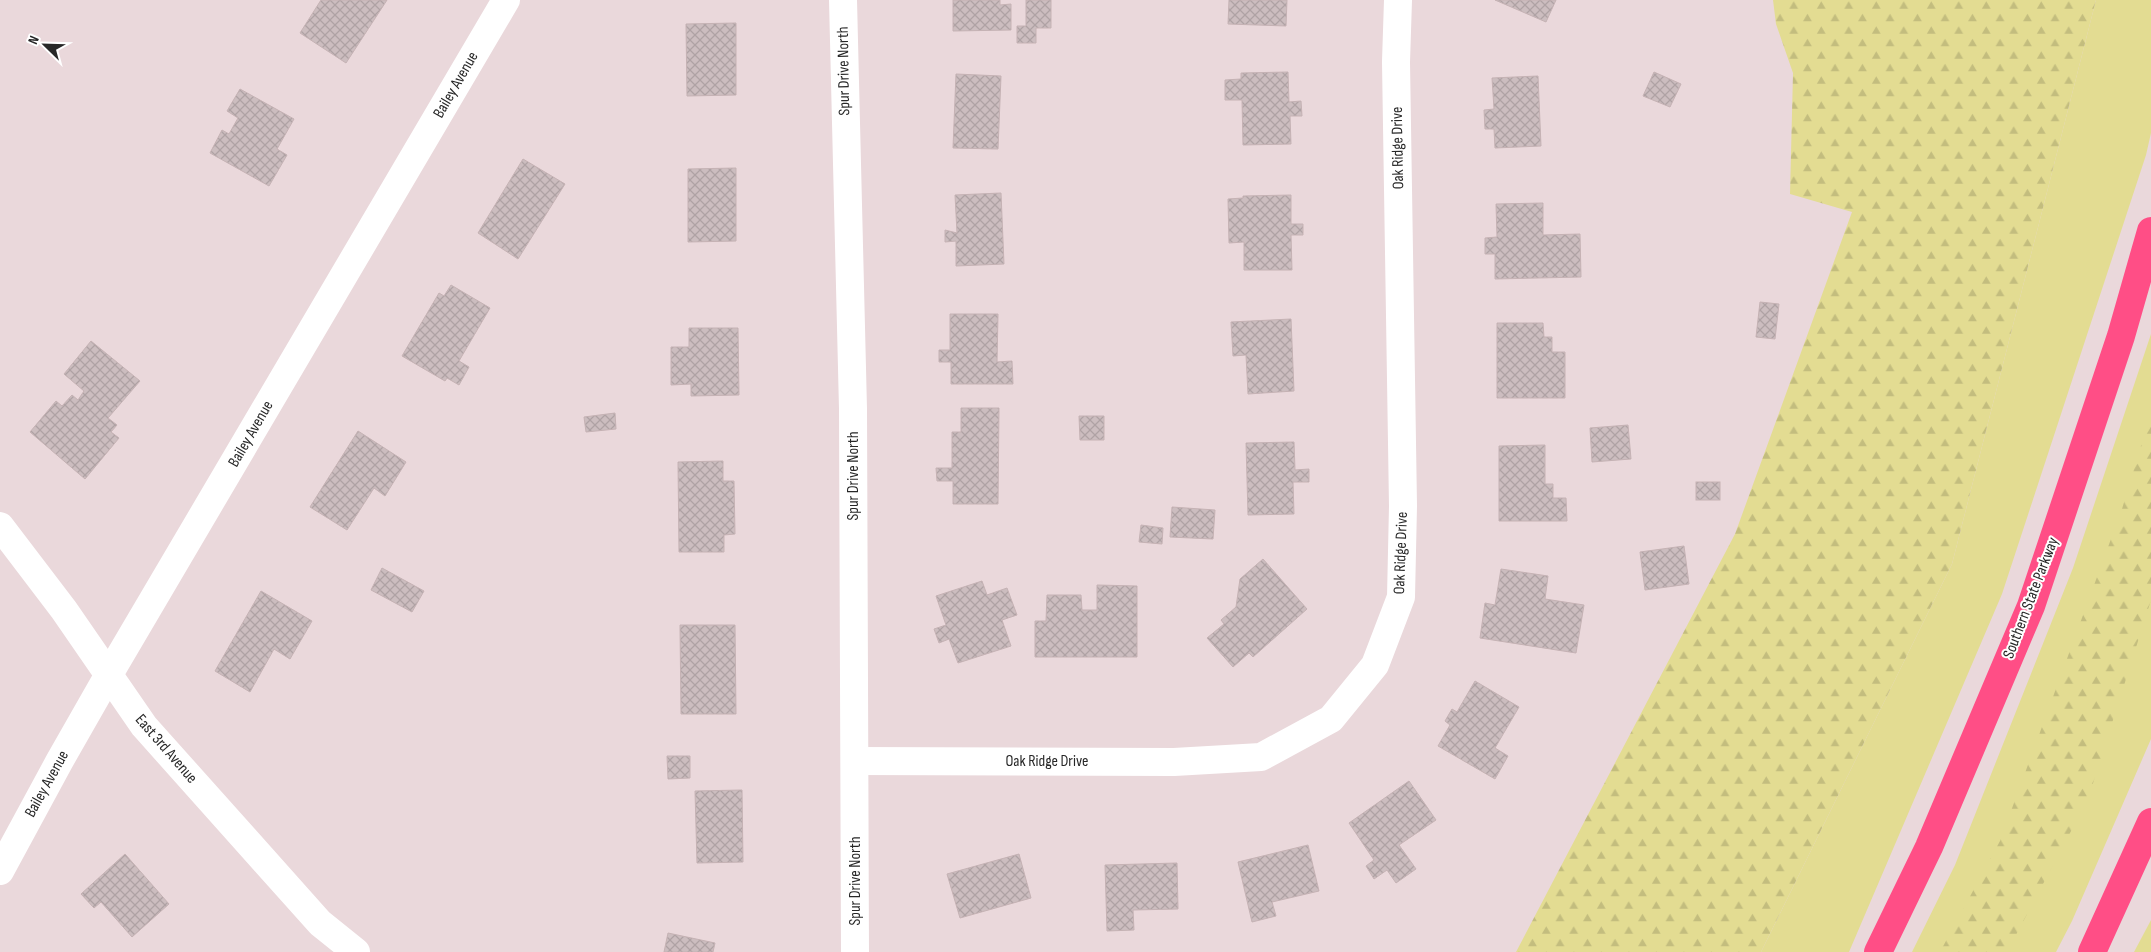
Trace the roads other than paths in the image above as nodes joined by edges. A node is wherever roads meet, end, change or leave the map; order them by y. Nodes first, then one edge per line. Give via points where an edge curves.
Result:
1 (506, 0) edge
2 (843, 0) edge
3 (1398, 0) edge
4 (2151, 231) edge
5 (0, 526) edge
6 (108, 676) junction
7 (854, 761) junction
8 (2151, 822) edge
9 (0, 871) edge
10 (356, 952) edge
11 (854, 952) edge
12 (1878, 952) edge
13 (2092, 952) edge

1 - 6 street, Bailey Avenue
2 - 7 street, Spur Drive North via 853,409
3 - 7 street, Oak Ridge Drive via 1401,597 1375,665 1331,719 1261,757 1174,762
4 - 12 highway, Southern State Parkway via 2121,336 2031,606 1929,847
5 - 6 street, East 3rd Avenue via 64,610
6 - 9 street, Bailey Avenue
6 - 10 street, East 3rd Avenue via 144,726 320,923
7 - 11 street, Spur Drive North
8 - 13 highway

